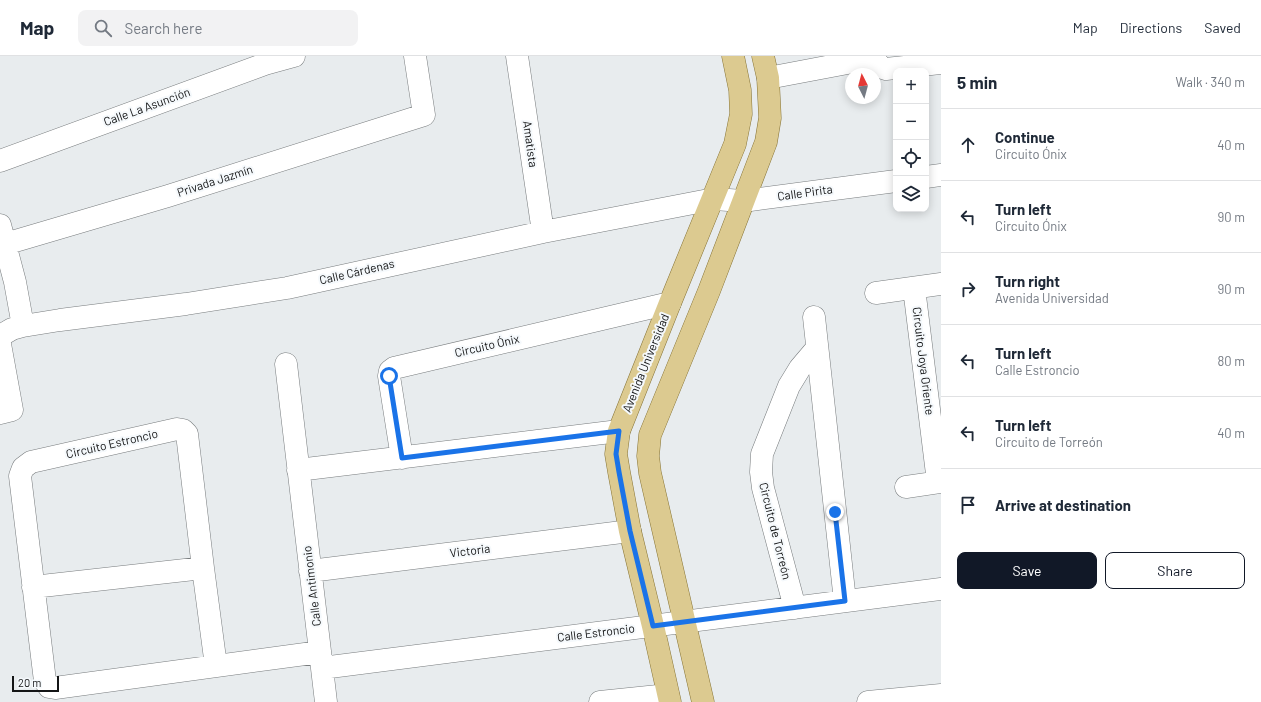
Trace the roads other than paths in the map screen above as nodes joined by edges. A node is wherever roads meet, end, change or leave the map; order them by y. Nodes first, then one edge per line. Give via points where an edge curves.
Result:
1 (294, 56) edge
2 (414, 56) edge
3 (517, 56) edge
4 (733, 56) edge
5 (763, 56) edge
6 (874, 57) edge
7 (941, 63) edge
8 (768, 78) junction
9 (0, 161) edge
10 (941, 175) edge
11 (929, 177) edge
12 (893, 180) edge
13 (714, 199) junction
14 (743, 201) junction
15 (543, 232) junction
16 (3, 234) edge
17 (941, 284) edge
18 (7, 285) edge
19 (914, 288) junction
20 (876, 293) dead end
21 (670, 303) junction
22 (814, 317) dead end
23 (23, 326) junction
24 (0, 336) edge
25 (0, 344) edge
26 (817, 348) junction
27 (286, 364) dead end
28 (0, 414) edge
29 (619, 431) junction
30 (402, 458) junction
31 (298, 470) junction
32 (940, 482) edge
33 (906, 487) dead end
34 (630, 531) junction
35 (203, 568) junction
36 (310, 571) junction
37 (33, 587) junction
38 (941, 589) edge
39 (845, 601) junction
40 (795, 608) junction
41 (685, 621) junction
42 (653, 626) junction
43 (321, 660) junction
44 (216, 666) junction
45 (941, 695) edge
46 (668, 698) edge
47 (326, 702) edge
48 (600, 702) edge
49 (703, 702) edge
50 (868, 702) edge
51 (873, 702) edge

1 - 9 street, Calle La Asunción via 265,64
2 - 16 street, Privada Jazmín via 424,115 168,196
3 - 15 street, Amatista
4 - 13 main road, Avenida Universidad via 740,90 741,114 735,144
5 - 8 main road
6 - 7 street via 880,67 886,69
6 - 8 street
8 - 14 main road via 770,118 766,142
10 - 11 street
12 - 14 street, Calle Pirita
13 - 14 street, Calle Pirita
13 - 15 street, Calle Cárdenas
13 - 21 main road, Avenida Universidad
14 - 41 main road via 650,435 650,473
15 - 23 street, Calle Cárdenas via 286,288
16 - 18 street
17 - 19 street
18 - 23 street
19 - 20 street
19 - 32 street, Circuito Joya Oriente
21 - 29 main road, Avenida Universidad
21 - 30 street, Circuito Ónix via 394,368 389,376
22 - 26 street
23 - 24 street, Calle Cárdenas
25 - 28 street via 12,410
26 - 39 street
26 - 40 street, Circuito de Torreón via 789,386 762,454 763,488
27 - 31 street, Calle Antimonio
29 - 30 street
29 - 34 main road, Avenida Universidad via 616,454
30 - 31 street
31 - 36 street, Calle Antimonio
32 - 33 street, Circuito Joya Oriente
34 - 36 street, Victoria
34 - 42 main road, Avenida Universidad
35 - 37 street
35 - 37 street, Circuito Estroncio via 187,434 177,429 31,462 23,468 20,476
35 - 44 street, Circuito Estroncio
36 - 43 street, Calle Antimonio
37 - 44 street, Circuito Estroncio via 45,681 49,687
38 - 39 street, Calle Estroncio
39 - 40 street, Calle Estroncio
40 - 41 street, Calle Estroncio
41 - 42 street, Calle Estroncio
41 - 49 main road
42 - 43 street, Calle Estroncio
42 - 46 main road, Avenida Universidad
43 - 44 street, Circuito Estroncio
43 - 47 street, Calle Antimonio
45 - 51 street
46 - 48 street
50 - 51 street

